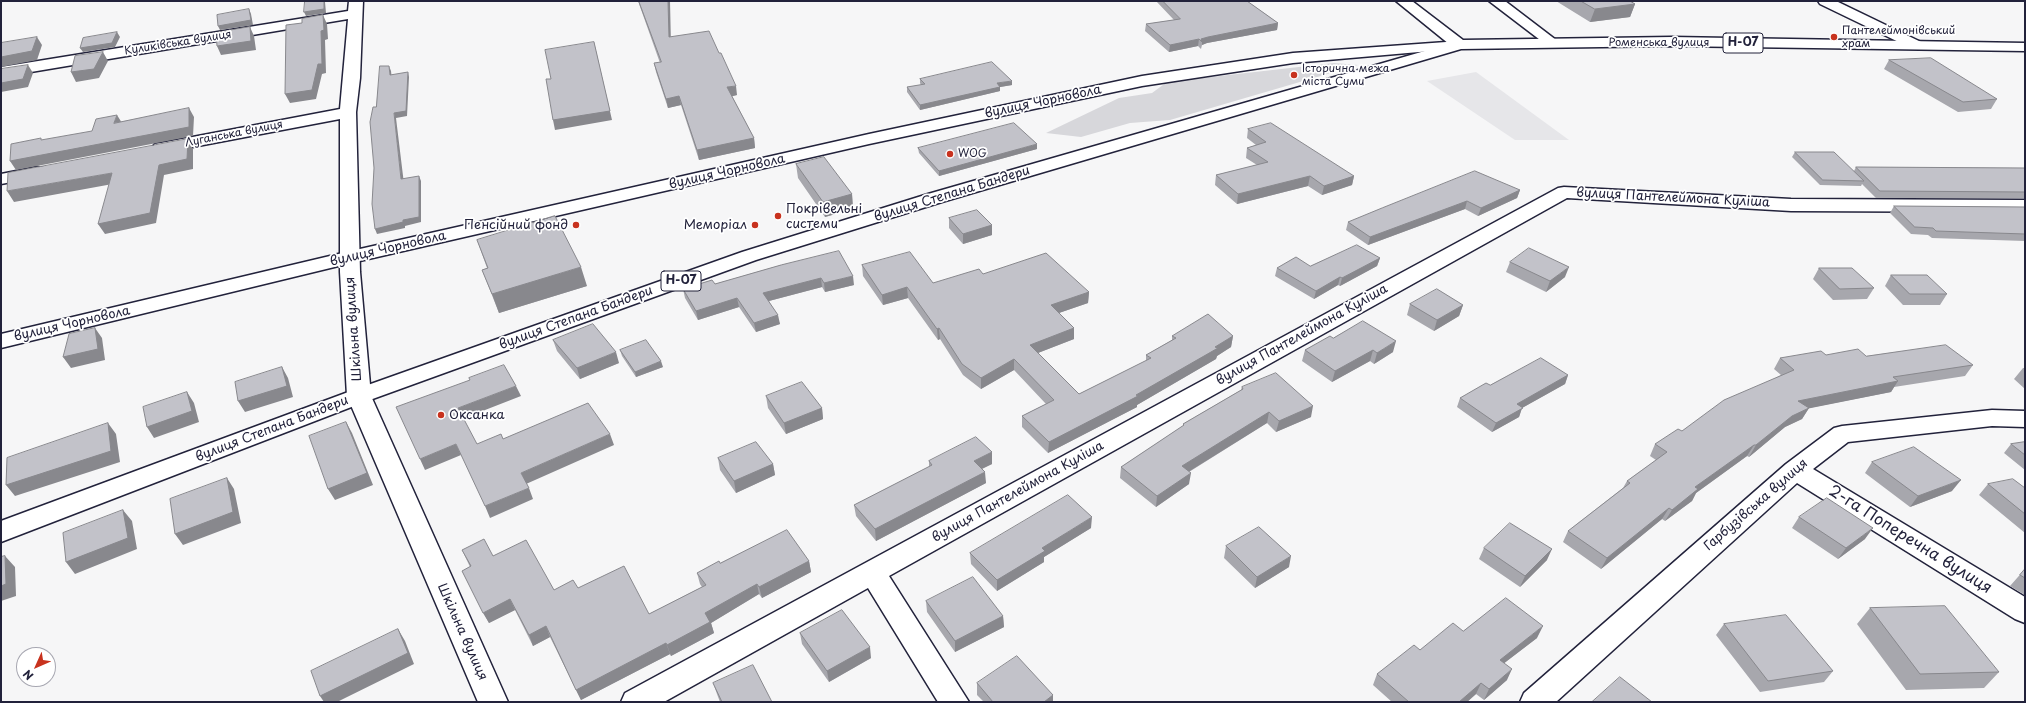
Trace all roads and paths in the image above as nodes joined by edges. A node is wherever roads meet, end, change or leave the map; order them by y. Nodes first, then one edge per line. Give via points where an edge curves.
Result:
1 (1403, 1) edge
2 (1496, 1) edge
3 (1825, 1) edge
4 (356, 8) edge
5 (1553, 42) junction
6 (1460, 45) junction
7 (1916, 45) junction
8 (2025, 47) edge
9 (1352, 52) junction
10 (1376, 71) junction
11 (1, 72) edge
12 (348, 112) junction
13 (148, 151) edge
14 (55, 168) edge
15 (1, 179) edge
16 (2025, 206) edge
17 (351, 257) junction
18 (1, 341) edge
19 (359, 396) junction
20 (2025, 419) edge
21 (1795, 470) junction
22 (1, 532) edge
23 (873, 573) junction
24 (2025, 611) edge
25 (493, 702) edge
26 (636, 702) edge
27 (954, 702) edge
28 (1535, 702) edge

1 - 6 street
2 - 5 street
3 - 7 street
4 - 11 street, Куликівська вулиця
4 - 12 street, Шкільна вулиця
5 - 6 street, Роменська вулиця / Н-07
5 - 7 street, Роменська вулиця / Н-07
6 - 9 street, вулиця Чорновола
6 - 10 street, вулиця Степана Бандери / Н-07
7 - 8 street, Роменська вулиця / Н-07
9 - 10 street via 1374,57 1382,63
9 - 17 street, вулиця Чорновола via 1142,80 869,139
10 - 19 street, вулиця Степана Бандери / Н-07 via 941,196 757,254
12 - 13 street, Луганська вулиця
12 - 17 street, Шкільна вулиця
14 - 15 street
16 - 23 street, вулиця Пантелеймона Куліша via 1792,205 1564,192
17 - 18 street, вулиця Чорновола
17 - 19 street, Шкільна вулиця
19 - 22 street, вулиця Степана Бандери / Н-07
19 - 25 street, Шкільна вулиця
20 - 21 street, Гарбузівська вулиця via 1992,418 1842,434
21 - 24 street, 2-га Поперечна вулиця
21 - 28 street, Гарбузівська вулиця
23 - 26 street, вулиця Пантелеймона Куліша
23 - 27 street

